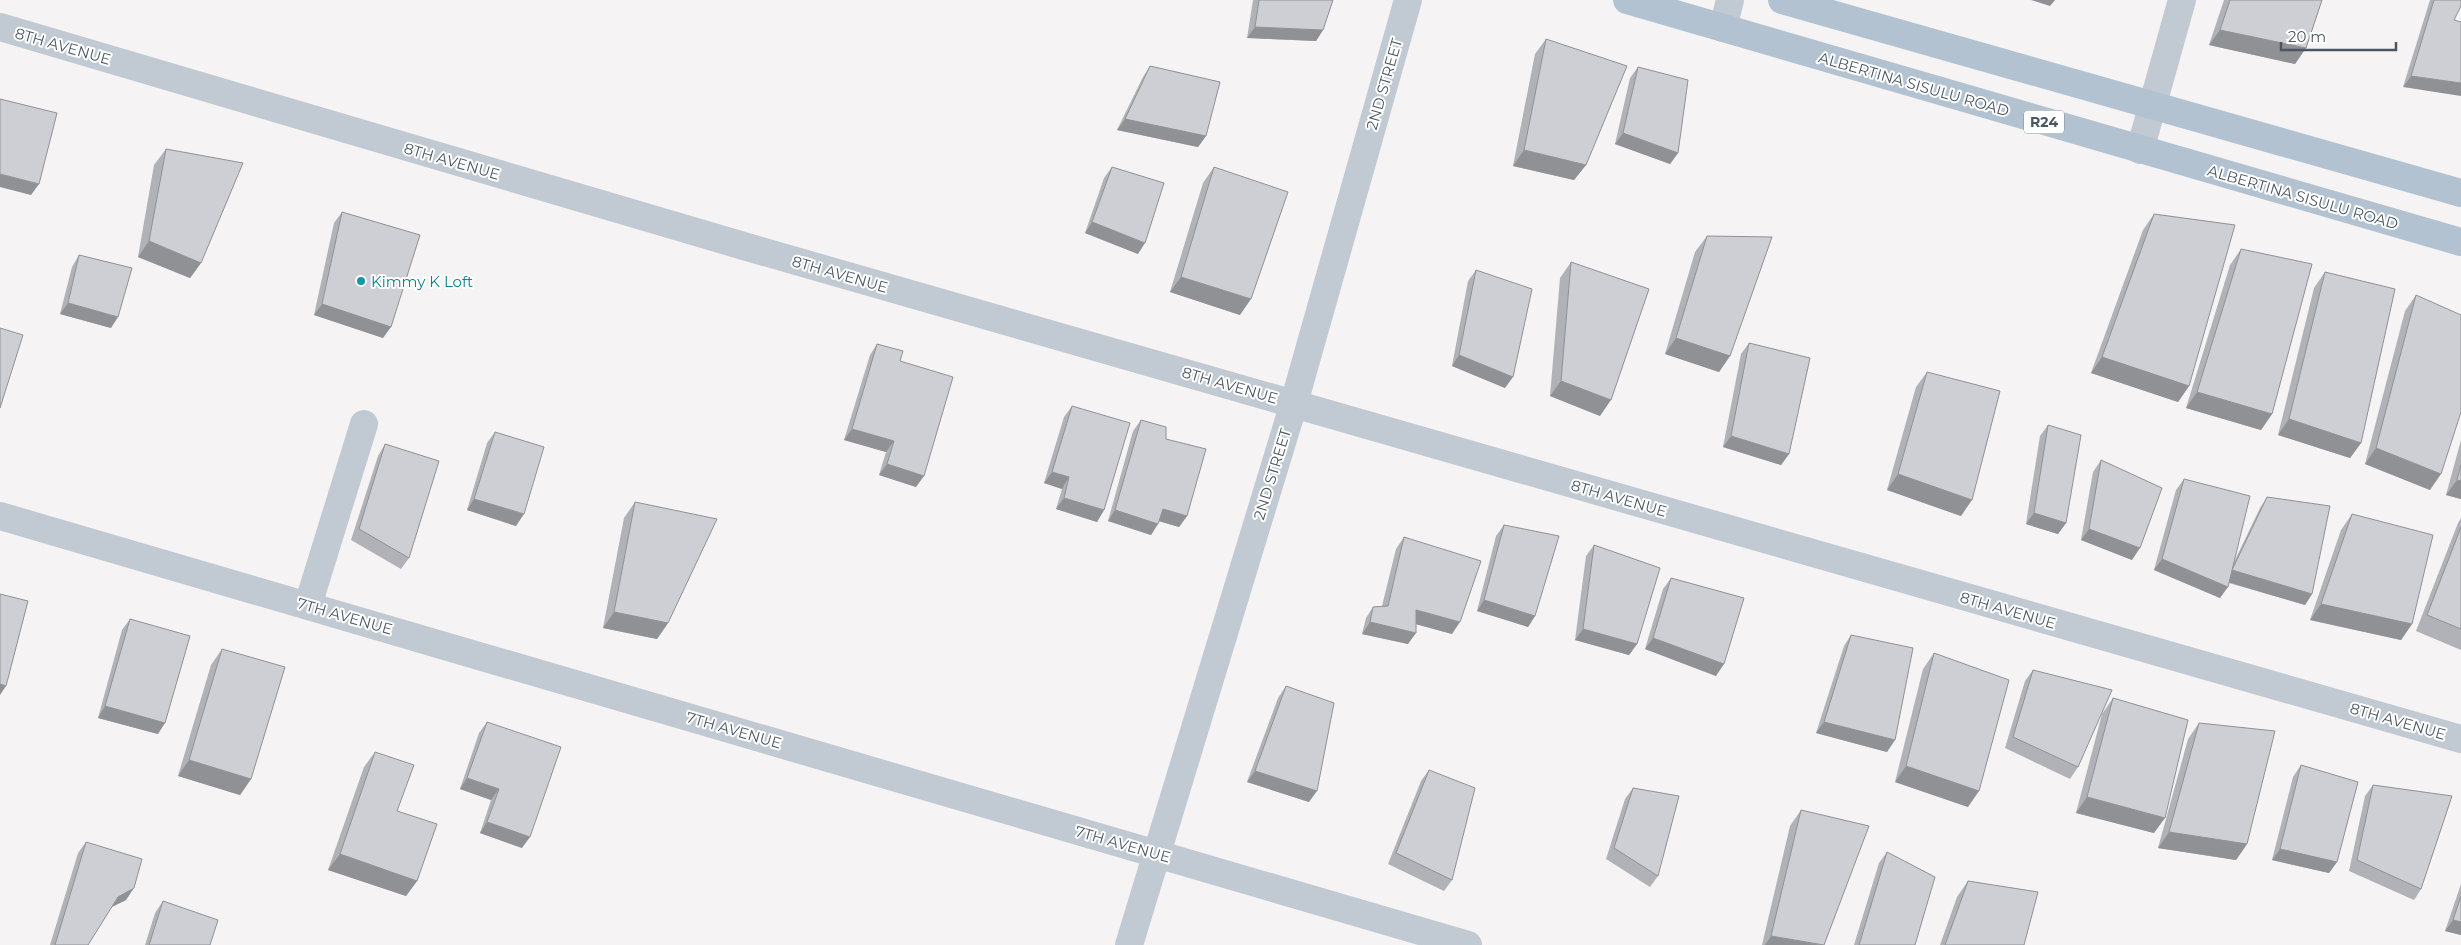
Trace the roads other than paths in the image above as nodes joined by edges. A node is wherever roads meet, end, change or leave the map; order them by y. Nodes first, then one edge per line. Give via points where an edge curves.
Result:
1 (1408, 0) edge
2 (1627, 0) edge
3 (1730, 0) edge
4 (1782, 0) edge
5 (2182, 0) edge
6 (0, 27) edge
7 (1723, 28) junction
8 (2152, 106) junction
9 (2140, 150) junction
10 (2461, 193) edge
11 (2461, 242) edge
12 (1294, 403) junction
13 (364, 424) dead end
14 (0, 516) edge
15 (308, 605) junction
16 (2461, 739) edge
17 (1155, 853) junction
18 (1129, 945) edge
19 (1468, 945) edge

1 - 12 street, 2ND STREET
2 - 7 main road, ALBERTINA SISULU ROAD / R24
3 - 7 street
4 - 8 main road
5 - 8 street
6 - 12 street, 8TH AVENUE via 737,245
7 - 9 main road, ALBERTINA SISULU ROAD / R24
8 - 9 street
8 - 10 main road
9 - 11 main road, ALBERTINA SISULU ROAD / R24
12 - 16 street, 8TH AVENUE
12 - 17 street, 2ND STREET
13 - 15 street
14 - 15 street, 7TH AVENUE
15 - 17 street, 7TH AVENUE
17 - 18 street, 2ND STREET
17 - 19 street, 7TH AVENUE

